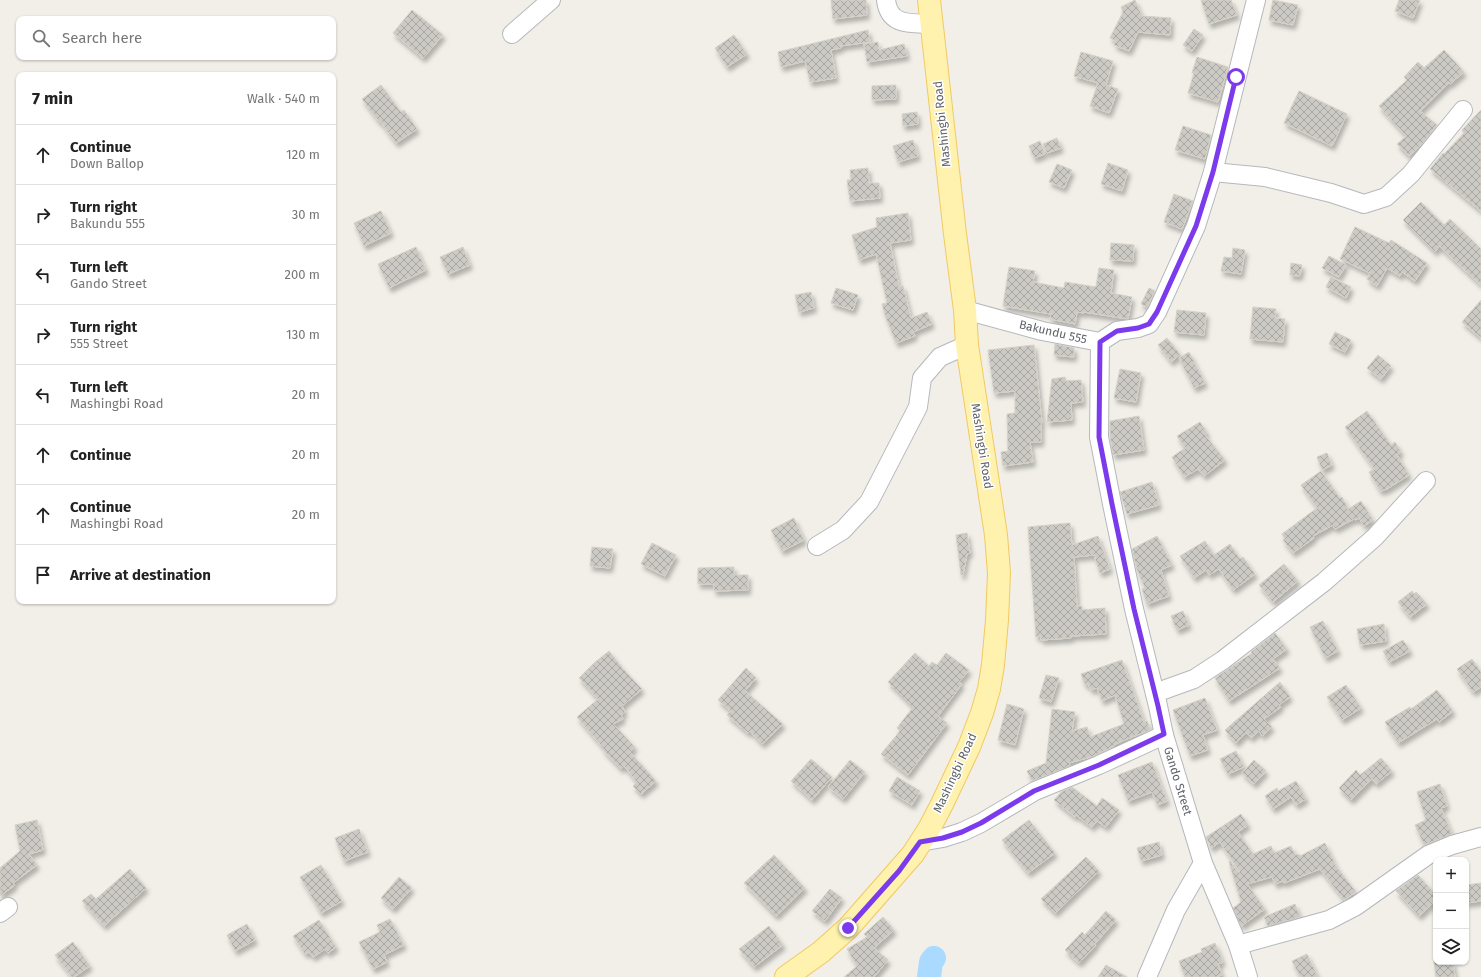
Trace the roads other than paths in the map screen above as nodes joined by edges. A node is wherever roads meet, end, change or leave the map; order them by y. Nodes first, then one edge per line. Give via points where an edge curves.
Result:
1 (551, 0) edge
2 (886, 0) edge
3 (929, 0) edge
4 (1256, 0) edge
5 (931, 24) junction
6 (512, 34) dead end
7 (1463, 110) dead end
8 (1213, 172) junction
9 (965, 310) junction
10 (1100, 342) junction
11 (967, 345) junction
12 (1426, 481) dead end
13 (817, 546) dead end
14 (1155, 693) junction
15 (1164, 734) junction
16 (1481, 837) edge
17 (920, 842) junction
18 (1203, 863) junction
19 (1238, 945) junction
20 (786, 977) edge
21 (1147, 977) edge
22 (1248, 977) edge

1 - 6 street
2 - 5 street via 889,12 894,18 904,22
3 - 5 main road, Mashingbi Road
4 - 8 street, Bakundu 555
5 - 9 main road, Mashingbi Road
7 - 8 street via 1406,178 1386,197 1364,204 1331,193 1264,177
8 - 10 street, Bakundu 555 via 1196,226 1157,312 1149,324 1117,331
9 - 10 street, Bakundu 555 via 1042,331
9 - 11 main road, Mashingbi Road
10 - 14 street, Gando Street via 1099,437 1134,609
11 - 13 street via 940,357 922,378 918,407 869,502 844,530
11 - 17 main road, Mashingbi Road via 996,535 999,573 993,665 989,689 969,748
12 - 14 street via 1375,537 1324,582 1223,660 1194,679
14 - 15 street, Gando Street
15 - 17 street via 1099,765 1034,791 962,832
15 - 18 street, Gando Street
16 - 19 street via 1428,855 1356,906 1329,920
17 - 20 main road, Mashingbi Road via 899,871 848,928
18 - 19 street, Gando Street
18 - 21 street via 1176,910
19 - 22 street, Gando Street

